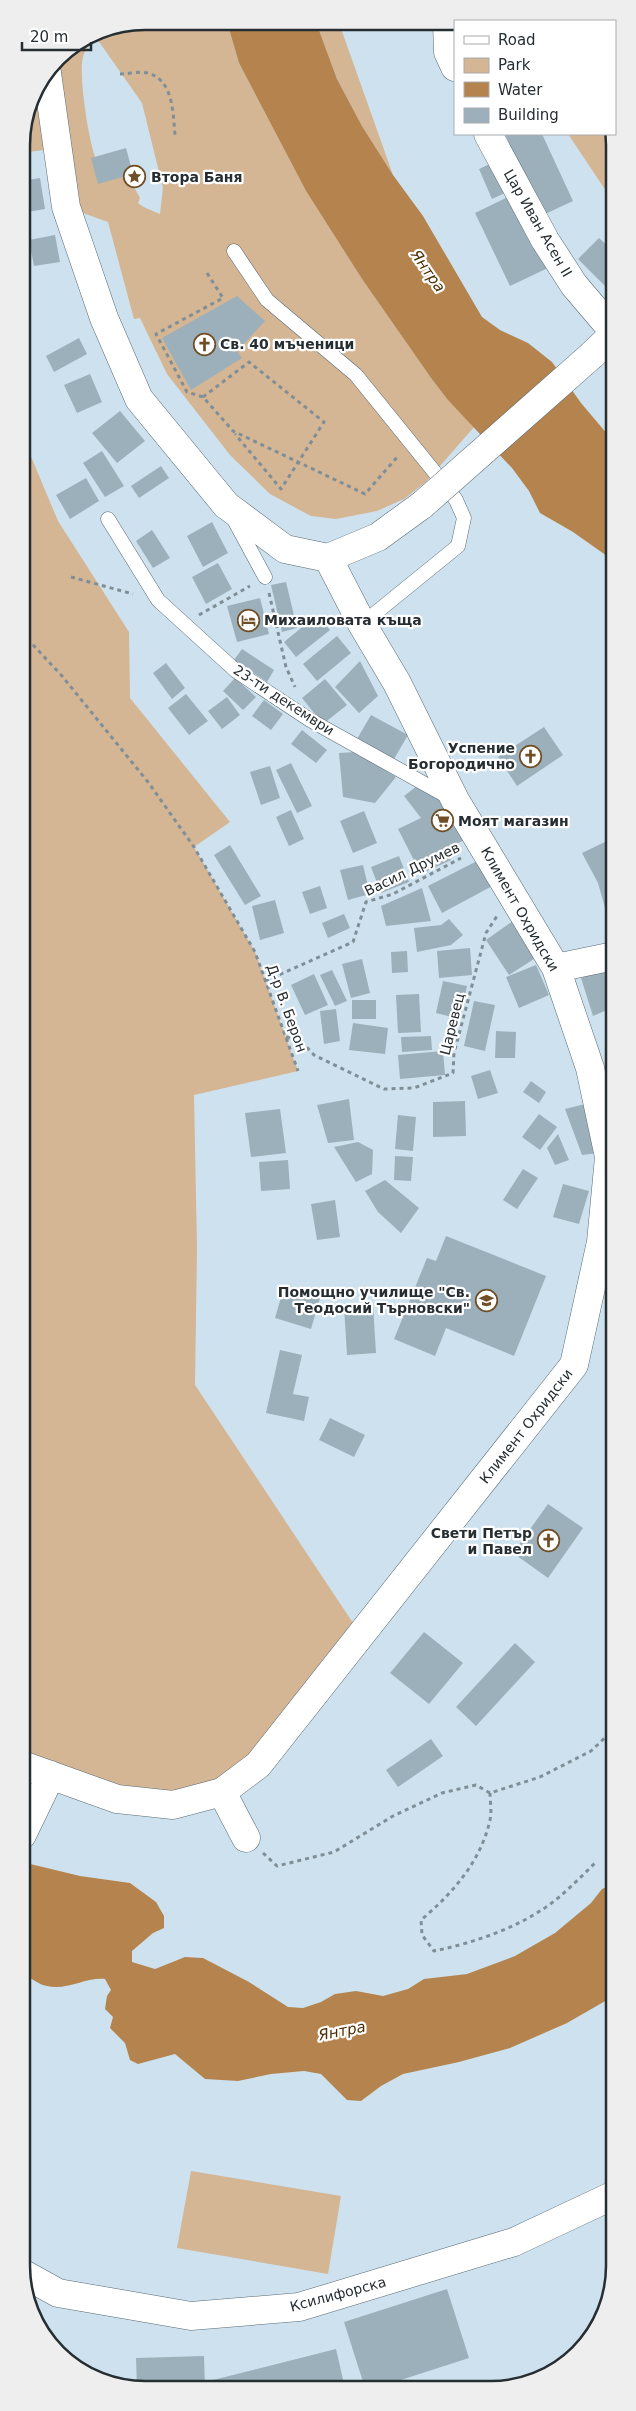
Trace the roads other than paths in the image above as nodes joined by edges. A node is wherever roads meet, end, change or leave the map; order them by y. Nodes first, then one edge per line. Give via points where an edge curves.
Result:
1 (447, 30) edge
2 (454, 65) edge
3 (48, 82) edge
4 (489, 135) edge
5 (234, 251) dead end
6 (606, 323) edge
7 (606, 341) edge
8 (226, 504) junction
9 (108, 519) dead end
10 (328, 558) junction
11 (265, 577) road end
12 (362, 624) junction
13 (455, 800) junction
14 (606, 958) edge
15 (556, 968) junction
16 (606, 1143) edge
17 (606, 1189) edge
18 (30, 1768) edge
19 (51, 1775) junction
20 (222, 1792) junction
21 (30, 1818) edge
22 (246, 1838) road end
23 (606, 2199) edge
24 (31, 2278) edge

1 - 2 street via 448,52
3 - 8 street via 66,207 104,318 139,399
4 - 6 street, Цар Иван Асен II via 550,248 574,285
5 - 12 lane via 267,300 356,375 456,500 464,518 458,546
7 - 10 street, bridge via 422,505 378,537
8 - 10 street via 285,549
8 - 11 lane
9 - 13 lane, 23-ти декември via 158,600 236,671 310,720
10 - 12 street, Климент Охридски
12 - 13 street, Климент Охридски via 397,683
13 - 15 street, Климент Охридски
14 - 15 street
15 - 16 street, Климент Охридски via 590,1068
17 - 20 street, Климент Охридски via 601,1242 574,1365 258,1765
18 - 19 street, Климент Охридски
19 - 20 street, Климент Охридски via 117,1799 173,1805
19 - 21 street
20 - 22 street
23 - 24 street, Ксилифорска via 514,2242 299,2307 191,2316 58,2293

